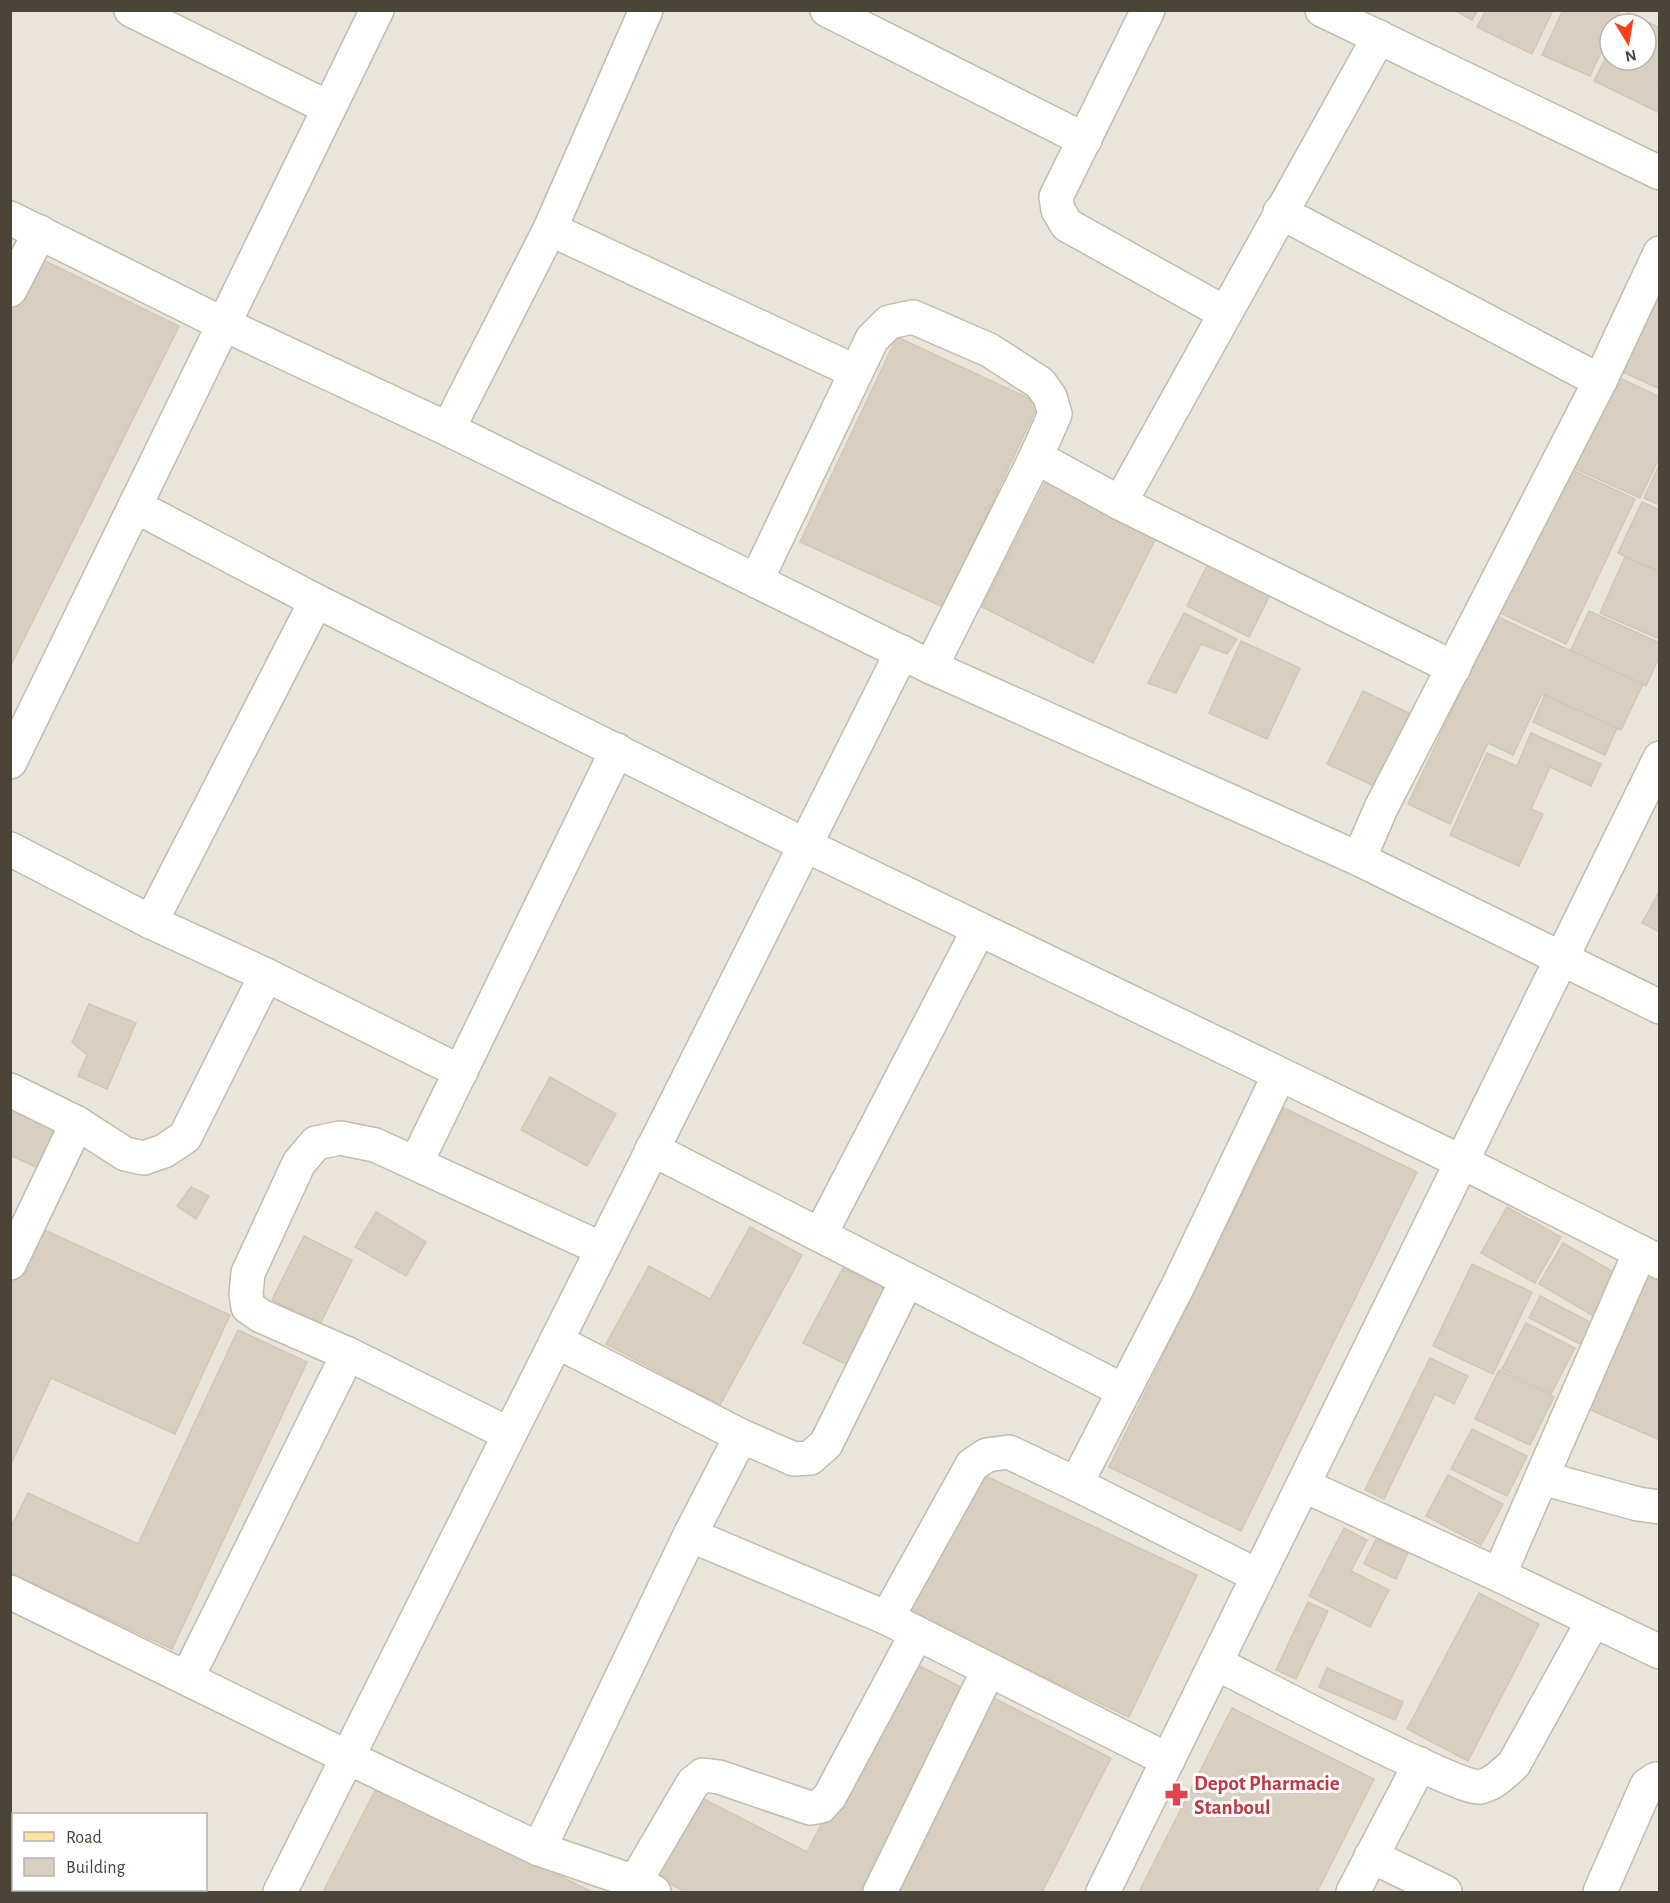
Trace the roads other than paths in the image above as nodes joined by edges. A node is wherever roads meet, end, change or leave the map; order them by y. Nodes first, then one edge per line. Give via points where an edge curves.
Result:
1 (131, 10) edge
2 (376, 10) edge
3 (646, 10) edge
4 (827, 10) edge
5 (1148, 10) edge
6 (1322, 10) edge
7 (1378, 38) junction
8 (329, 108) junction
9 (1085, 140) junction
10 (1659, 173) edge
11 (1281, 212) junction
12 (10, 218) edge
13 (550, 229) junction
14 (40, 232) junction
15 (1659, 253) edge
16 (10, 290) edge
17 (1225, 313) junction
18 (223, 324) junction
19 (856, 372) junction
20 (1600, 381) junction
21 (448, 429) junction
22 (1036, 458) junction
23 (1120, 503) junction
24 (135, 506) junction
25 (756, 581) junction
26 (316, 602) junction
27 (902, 652) junction
28 (931, 667) junction
29 (1454, 668) junction
30 (617, 750) junction
31 (1659, 758) edge
32 (10, 762) edge
33 (805, 845) junction
34 (10, 849) edge
35 (1359, 859) junction
36 (152, 922) junction
37 (979, 928) junction
38 (1561, 959) junction
39 (266, 975) junction
40 (1659, 1007) edge
41 (460, 1072) junction
42 (1279, 1075) junction
43 (10, 1090) edge
44 (77, 1123) junction
45 (652, 1149) junction
46 (1462, 1162) junction
47 (416, 1163) junction
48 (820, 1235) junction
49 (602, 1249) junction
50 (1650, 1257) edge
51 (10, 1263) edge
52 (907, 1280) junction
53 (556, 1341) junction
54 (348, 1353) junction
55 (1124, 1391) junction
56 (509, 1434) junction
57 (741, 1436) junction
58 (1542, 1478) junction
59 (1076, 1484) junction
60 (1303, 1485) junction
61 (1659, 1507) edge
62 (690, 1535) junction
63 (1499, 1575) junction
64 (1258, 1576) junction
65 (10, 1592) edge
66 (887, 1618) junction
67 (1593, 1621) junction
68 (916, 1633) junction
69 (1659, 1652) edge
70 (1215, 1663) junction
71 (988, 1671) junction
72 (187, 1678) junction
73 (346, 1757) junction
74 (1168, 1760) junction
75 (1420, 1764) junction
76 (1659, 1779) edge
77 (539, 1849) junction
78 (1371, 1856) junction
79 (644, 1888) edge
80 (279, 1893) edge
81 (880, 1893) edge
82 (1103, 1893) edge
83 (1353, 1893) edge
84 (1445, 1893) edge
85 (1600, 1893) edge

1 - 8 street
2 - 8 street
3 - 13 street
4 - 9 street
5 - 9 street
6 - 7 street
7 - 10 street
7 - 11 street
8 - 18 street
9 - 17 street via 1056,197 1067,225
11 - 17 street
11 - 20 street
12 - 14 street
13 - 19 street
13 - 21 street
14 - 16 street
14 - 18 street
15 - 20 street
17 - 23 street
18 - 21 street
18 - 24 street
19 - 22 street via 872,339 889,321 913,317 989,350 1040,384 1050,397 1055,414
19 - 25 street
20 - 29 street
21 - 25 street
22 - 23 street
22 - 28 street
23 - 29 street
24 - 26 street
24 - 32 street
25 - 27 street
26 - 30 street
26 - 36 street
27 - 28 street
27 - 33 street
28 - 35 street
29 - 35 street via 1381,808
30 - 33 street
30 - 41 street
31 - 38 street
33 - 37 street
33 - 45 street
34 - 36 street
35 - 38 street
36 - 39 street
37 - 42 street
37 - 48 street
38 - 40 street
38 - 46 street
39 - 41 street
39 - 44 street via 185,1137 144,1158 125,1154
41 - 47 street
42 - 46 street
42 - 55 street
43 - 44 street
44 - 51 street
45 - 48 street
45 - 49 street
46 - 50 street
46 - 60 street
47 - 49 street
47 - 54 street via 375,1145 340,1138 316,1143 299,1163 248,1273 248,1308
48 - 52 street
49 - 53 street
50 - 58 street
52 - 55 street
52 - 57 street via 826,1444 810,1458 794,1459
53 - 56 street
53 - 57 street
54 - 56 street
54 - 72 street
55 - 59 street
56 - 73 street
57 - 62 street
58 - 61 street
58 - 63 street
59 - 64 street
59 - 66 street via 1009,1452 987,1455 972,1465
60 - 63 street
60 - 64 street
62 - 66 street
62 - 77 street
63 - 67 street
64 - 70 street
65 - 72 street
66 - 68 street
67 - 69 street
67 - 75 street via 1514,1764 1495,1781 1479,1787 1465,1785
68 - 71 street
68 - 79 street via 830,1796 821,1806 810,1808 703,1775 693,1782
70 - 74 street
70 - 75 street
71 - 74 street
71 - 81 street
72 - 73 street
73 - 77 street
73 - 80 street
74 - 82 street
75 - 78 street
76 - 85 street via 1647,1785
77 - 79 street
78 - 83 street
78 - 84 street

